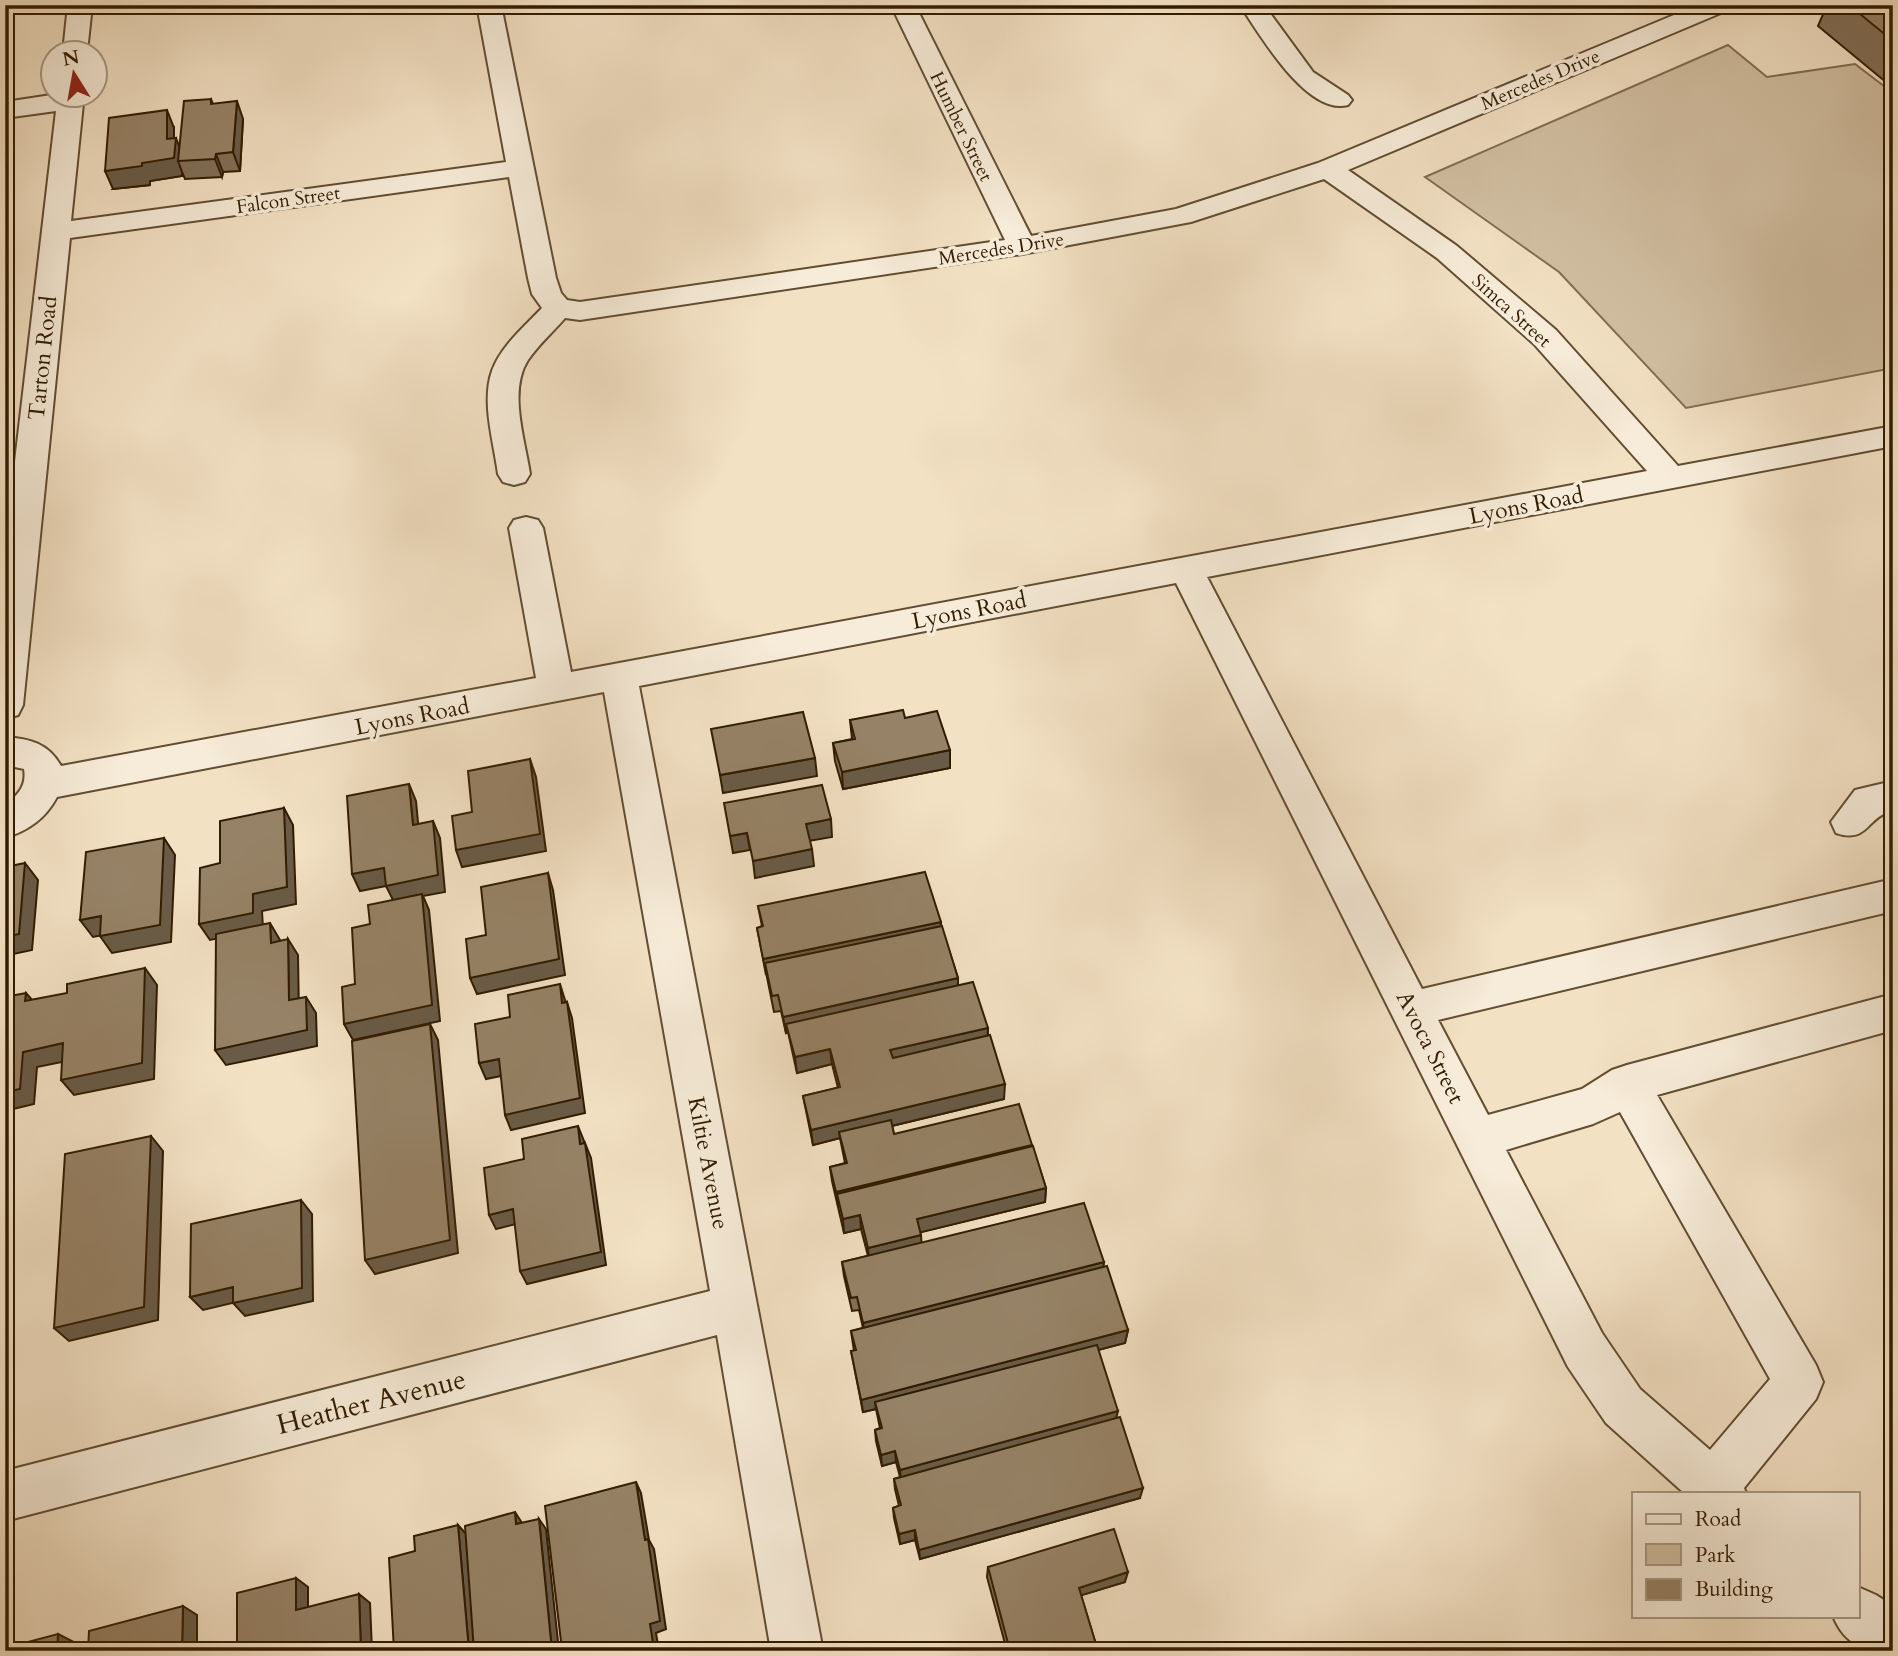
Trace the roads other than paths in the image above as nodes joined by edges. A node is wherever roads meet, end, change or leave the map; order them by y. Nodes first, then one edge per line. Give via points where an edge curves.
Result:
1 (80, 5) edge
2 (489, 5) edge
3 (903, 5) edge
4 (1252, 5) edge
5 (1655, 5) edge
6 (1719, 5) edge
7 (1681, 19) junction
8 (76, 38) edge
9 (1339, 100) dead end
10 (38, 104) edge
11 (69, 108) edge
12 (5, 110) edge
13 (519, 168) junction
14 (1328, 169) junction
15 (57, 231) junction
16 (1022, 246) junction
17 (558, 308) junction
18 (1893, 436) edge
19 (514, 474) dead end
20 (1671, 478) junction
21 (527, 528) dead end
22 (1185, 569) junction
23 (619, 677) junction
24 (556, 689) junction
25 (5, 705) edge
26 (5, 751) edge
27 (45, 784) junction
28 (1893, 796) edge
29 (1850, 822) dead end
30 (5, 823) edge
31 (1893, 895) edge
32 (1411, 1009) junction
33 (1893, 1012) edge
34 (1627, 1084) junction
35 (1478, 1138) junction
36 (736, 1307) junction
37 (1717, 1490) edge
38 (5, 1496) edge
39 (1860, 1614) edge
40 (1893, 1638) edge
41 (797, 1651) edge

1 - 8 street
2 - 13 street
3 - 16 street, Humber Street
4 - 9 street via 1304,77
5 - 7 street
6 - 7 street, Mercedes Drive
7 - 14 street, Mercedes Drive
10 - 12 street
11 - 15 street, Tarton Road
13 - 15 street, Falcon Street
13 - 17 street via 542,278
14 - 16 street, Mercedes Drive via 1181,216
14 - 20 street, Simca Street via 1447,252 1545,337
15 - 25 street, Tarton Road via 28,378
16 - 17 street, Mercedes Drive via 616,308
17 - 19 street via 507,373 504,391
18 - 20 street, Lyons Road
20 - 22 street, Lyons Road
21 - 24 street
22 - 23 street, Lyons Road
22 - 32 street, Avoca Street
23 - 24 street, Lyons Road
23 - 36 street, Kiltie Avenue
24 - 27 street, Lyons Road
26 - 27 street via 30,754 39,761
27 - 30 street via 27,810
28 - 29 street via 1868,800
31 - 32 street
32 - 35 street, Avoca Street
33 - 34 street
34 - 35 street via 1593,1105
34 - 37 street via 1799,1382
35 - 37 street, Avoca Street via 1585,1350 1623,1406
36 - 38 street, Heather Avenue
36 - 41 street, Kiltie Avenue
39 - 40 street

